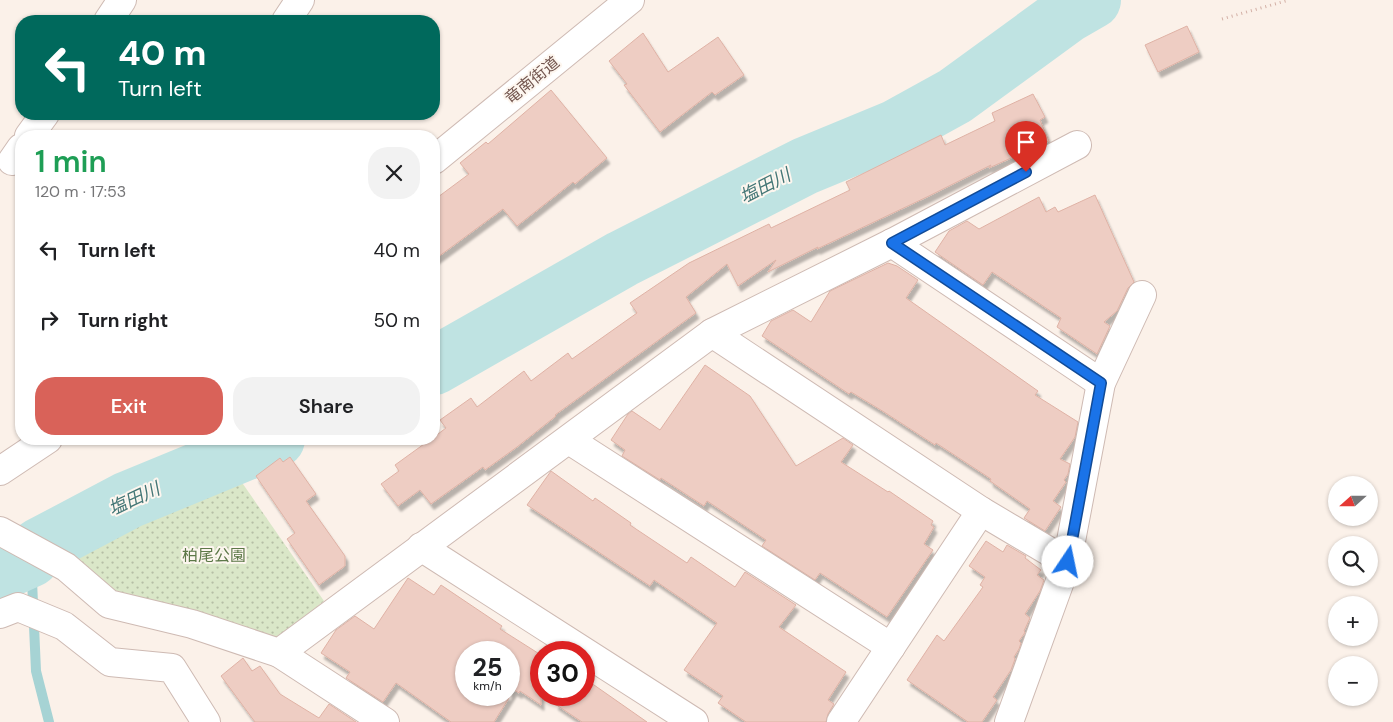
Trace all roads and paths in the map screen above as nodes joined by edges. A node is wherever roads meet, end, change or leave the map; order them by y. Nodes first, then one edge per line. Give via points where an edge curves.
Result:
1 (300, 0) edge
2 (630, 0) edge
3 (1289, 0) edge
4 (290, 15) edge
5 (1222, 19) dead end
6 (1076, 145) dead end
7 (440, 155) edge
8 (892, 243) junction
9 (1142, 295) dead end
10 (712, 333) junction
11 (1101, 383) junction
12 (569, 440) junction
13 (38, 445) edge
14 (2, 466) edge
15 (981, 511) junction
16 (0, 531) edge
17 (421, 547) junction
18 (1068, 562) junction
19 (9, 610) edge
20 (891, 647) junction
21 (279, 653) junction
22 (206, 722) edge
23 (385, 722) edge
24 (694, 722) edge
25 (841, 722) edge
26 (1009, 722) edge

1 - 4 street
2 - 7 street, 竜南街道
3 - 5 path
6 - 8 street
8 - 10 street
8 - 11 street
9 - 11 street
10 - 12 street
10 - 15 street
11 - 18 street
12 - 17 street
12 - 20 street
13 - 14 street
15 - 18 street
15 - 20 street
16 - 21 street via 66,567 109,604 192,624
17 - 21 street
17 - 24 street
18 - 26 street
19 - 22 street via 64,626 110,662 172,668
20 - 25 street
21 - 23 street

